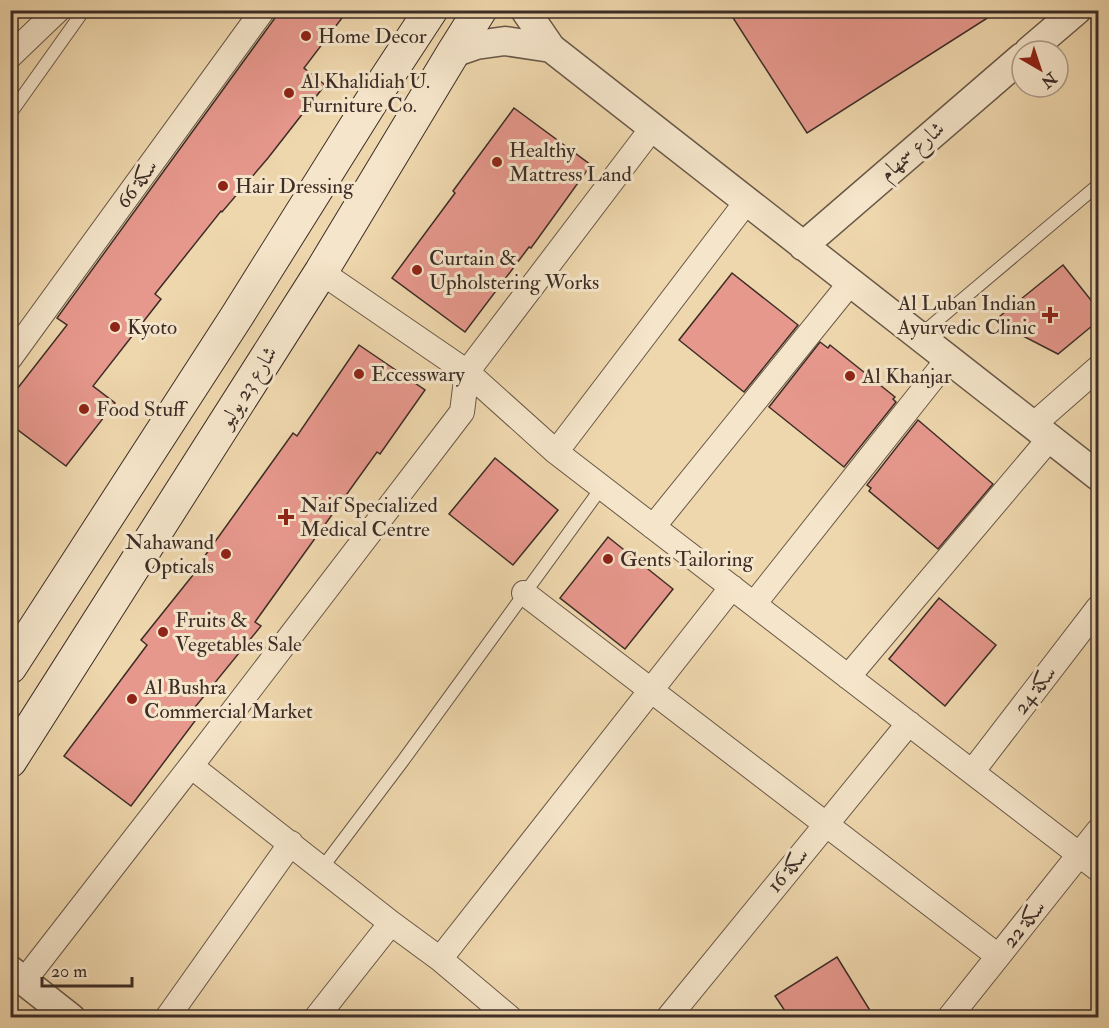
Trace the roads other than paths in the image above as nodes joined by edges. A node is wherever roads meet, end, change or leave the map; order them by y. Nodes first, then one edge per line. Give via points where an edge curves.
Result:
1 (58, 10) edge
2 (84, 10) edge
3 (263, 10) edge
4 (431, 10) edge
5 (480, 10) edge
6 (525, 10) edge
7 (1077, 10) edge
8 (1043, 39) edge
9 (551, 48) junction
10 (453, 53) junction
11 (10, 56) edge
12 (1010, 67) edge
13 (10, 114) edge
14 (652, 128) junction
15 (1098, 185) edge
16 (747, 201) junction
17 (803, 246) junction
18 (321, 272) junction
19 (851, 282) junction
20 (919, 336) junction
21 (10, 358) edge
22 (948, 359) junction
23 (1098, 368) edge
24 (467, 372) junction
25 (1041, 431) junction
26 (556, 452) junction
27 (1098, 476) edge
28 (602, 487) junction
29 (653, 527) junction
30 (732, 587) junction
31 (524, 593) junction
32 (753, 604) junction
33 (1098, 608) edge
34 (10, 667) edge
35 (848, 677) junction
36 (651, 690) junction
37 (909, 723) junction
38 (10, 760) edge
39 (191, 766) junction
40 (972, 772) junction
41 (826, 824) junction
42 (1098, 831) edge
43 (291, 843) junction
44 (1079, 854) junction
45 (322, 868) junction
46 (1098, 869) edge
47 (391, 923) junction
48 (998, 956) junction
49 (440, 959) junction
50 (17, 976) edge
51 (484, 1009) edge
52 (71, 1017) edge
53 (167, 1017) edge
54 (316, 1017) edge
55 (510, 1017) edge
56 (668, 1017) edge
57 (949, 1017) edge

1 - 11 street
2 - 13 lane
3 - 21 street, سكة 66
4 - 34 main road
5 - 10 main road, شارع 23 يوليو
6 - 9 street
7 - 8 street
9 - 10 street via 505,41
9 - 14 street
10 - 18 main road, شارع 23 يوليو
12 - 17 street, شارع سمهام
14 - 16 street
14 - 24 street
15 - 20 lane
16 - 17 street
16 - 26 street
17 - 19 street
18 - 24 street
18 - 38 main road, شارع 23 يوليو
19 - 20 street
19 - 29 street
20 - 22 street
22 - 25 street
22 - 32 street
23 - 25 street
24 - 26 street
24 - 39 street via 462,412
25 - 27 street
25 - 35 street
26 - 28 street
28 - 29 street
28 - 31 lane
29 - 30 street
30 - 32 street
30 - 36 street
31 - 36 street
31 - 45 lane
32 - 35 street
33 - 40 street, سكة 24
35 - 37 street
36 - 41 street
36 - 49 street
37 - 40 street
37 - 41 street, سكة 16
39 - 43 street
39 - 50 street
40 - 44 street
41 - 48 street
41 - 56 street, سكة 16
42 - 44 street, سكة 22
43 - 45 street
43 - 53 street
44 - 46 street
44 - 48 street, سكة 22
45 - 47 street
47 - 49 street
47 - 54 street
48 - 57 street, سكة 22
49 - 51 street
50 - 52 street
51 - 55 street

